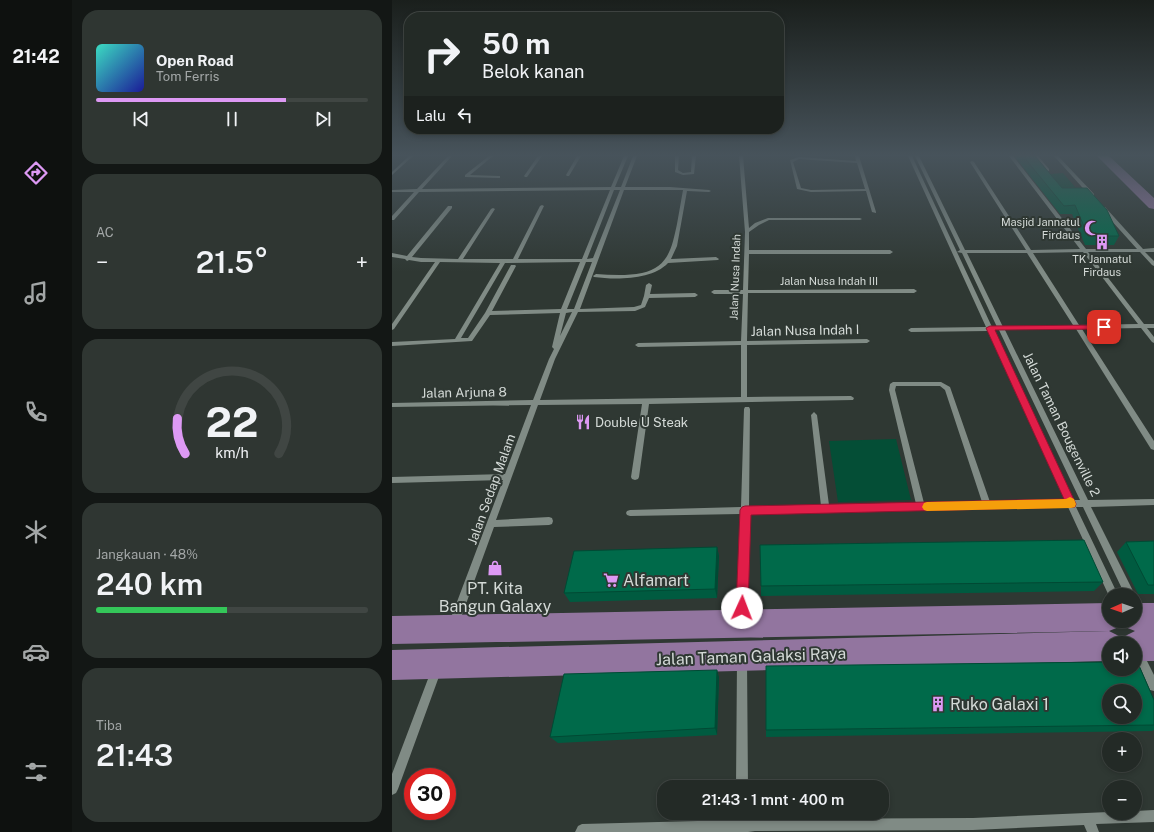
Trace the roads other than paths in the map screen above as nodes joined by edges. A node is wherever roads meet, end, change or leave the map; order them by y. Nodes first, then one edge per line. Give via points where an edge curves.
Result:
1 (415, 195) edge
2 (610, 195) edge
3 (619, 195) edge
4 (684, 195) edge
5 (745, 195) edge
6 (869, 195) edge
7 (928, 195) edge
8 (936, 195) edge
9 (993, 195) edge
10 (1041, 195) edge
11 (1091, 195) edge
12 (1144, 195) edge
13 (1094, 198) edge
14 (1099, 203) edge
15 (1154, 204) edge
16 (542, 206) dead end
17 (450, 207) dead end
18 (493, 209) dead end
19 (874, 212) dead end
20 (392, 219) edge
21 (860, 219) dead end
22 (747, 232) junction
23 (1142, 250) junction
24 (1154, 250) edge
25 (1029, 251) junction
26 (1085, 251) junction
27 (747, 252) junction
28 (890, 252) dead end
29 (955, 252) junction
30 (964, 252) junction
31 (392, 255) edge
32 (407, 259) junction
33 (716, 259) dead end
34 (439, 260) junction
35 (583, 260) junction
36 (594, 260) junction
37 (459, 261) junction
38 (503, 261) junction
39 (667, 261) junction
40 (514, 264) junction
41 (1154, 264) edge
42 (596, 276) dead end
43 (650, 285) dead end
44 (914, 291) dead end
45 (714, 292) dead end
46 (745, 293) junction
47 (695, 295) dead end
48 (647, 296) junction
49 (563, 311) junction
50 (576, 311) junction
51 (488, 313) junction
52 (1154, 326) edge
53 (1077, 327) junction
54 (1143, 327) junction
55 (392, 328) edge
56 (990, 328) junction
57 (1001, 328) junction
58 (911, 330) dead end
59 (457, 341) junction
60 (867, 341) dead end
61 (1154, 341) edge
62 (744, 343) junction
63 (392, 344) edge
64 (638, 345) dead end
65 (552, 359) junction
66 (851, 398) dead end
67 (744, 399) junction
68 (646, 401) junction
69 (536, 403) junction
70 (392, 405) edge
71 (747, 409) dead end
72 (814, 415) dead end
73 (1154, 448) edge
74 (508, 477) junction
75 (635, 477) dead end
76 (392, 480) edge
77 (1154, 502) edge
78 (1071, 504) junction
79 (1086, 504) junction
80 (987, 505) junction
81 (921, 507) junction
82 (825, 509) junction
83 (745, 510) junction
84 (630, 513) dead end
85 (549, 521) dead end
86 (491, 524) junction
87 (1110, 588) edge
88 (1128, 588) edge
89 (1102, 617) edge
90 (933, 620) junction
91 (742, 624) junction
92 (595, 626) junction
93 (452, 629) junction
94 (392, 630) edge
95 (1102, 646) edge
96 (1142, 646) edge
97 (1154, 646) edge
98 (940, 651) junction
99 (742, 656) junction
100 (588, 660) junction
101 (1142, 661) edge
102 (439, 664) junction
103 (392, 665) edge
104 (1154, 686) edge
105 (742, 780) edge
106 (392, 789) edge
107 (1154, 816) edge
108 (1088, 819) junction
109 (974, 828) edge
110 (742, 829) edge
111 (862, 829) edge
112 (582, 832) edge
113 (1093, 832) edge

1 - 20 street
2 - 35 street, Jalan Sedap Malam
3 - 36 street, Jalan Sedap Malam
4 - 39 street via 675,246
5 - 22 street, Jalan Nusa Indah
6 - 19 street
7 - 29 street, Jalan Taman Bougenville 2
8 - 30 street, Jalan Taman Bougenville 2
9 - 25 street
10 - 26 street
11 - 13 street
12 - 15 main road
14 - 23 street
16 - 40 street
17 - 32 street
18 - 37 street
21 - 22 street via 768,220
22 - 27 street, Jalan Nusa Indah
23 - 24 street
23 - 26 street
23 - 41 street
25 - 26 street
25 - 30 street
25 - 53 street
26 - 54 street
27 - 28 street
27 - 46 street, Jalan Nusa Indah
29 - 30 street
29 - 56 street, Jalan Taman Bougenville 2
30 - 57 street, Jalan Taman Bougenville 2
31 - 32 street
32 - 34 street
33 - 39 street
34 - 37 street
34 - 55 street
35 - 36 street
35 - 40 street
35 - 49 street, Jalan Sedap Malam
36 - 50 street, Jalan Sedap Malam
37 - 38 street
38 - 40 street
38 - 59 street
39 - 42 street via 647,274
40 - 51 street
43 - 48 street
44 - 46 street, Jalan Nusa Indah III
45 - 46 street, Jalan Nusa Indah III
46 - 62 street, Jalan Nusa Indah
47 - 48 street
48 - 50 street via 639,309
49 - 50 street
49 - 51 street
49 - 65 street, Jalan Sedap Malam
50 - 65 street, Jalan Sedap Malam
51 - 59 street via 472,339
52 - 54 street
53 - 54 street
53 - 57 street
53 - 73 street
54 - 61 street
56 - 57 street
56 - 58 street
56 - 78 street, Jalan Taman Bougenville 2
57 - 79 street, Jalan Taman Bougenville 2
59 - 63 street
60 - 62 street, Jalan Nusa Indah I
62 - 64 street, Jalan Nusa Indah I
62 - 67 street, Jalan Nusa Indah
65 - 69 street, Jalan Sedap Malam
66 - 67 street, Jalan Arjuna 8
67 - 68 street, Jalan Arjuna 8
68 - 69 street, Jalan Arjuna 8
68 - 75 street
69 - 70 street, Jalan Arjuna 8
69 - 74 street, Jalan Sedap Malam
71 - 83 street
72 - 82 street
74 - 76 street
74 - 86 street, Jalan Sedap Malam
77 - 79 street
78 - 79 street
78 - 80 street
78 - 87 street, Jalan Taman Bougenville 2
79 - 88 street, Jalan Taman Bougenville 2
80 - 81 street
80 - 81 street via 948,389 941,384 893,384 892,390
81 - 82 street
82 - 83 street
83 - 84 street
83 - 91 street
85 - 86 street
86 - 93 street, Jalan Sedap Malam
89 - 90 main road
90 - 91 main road
90 - 98 main road
91 - 92 main road
92 - 93 main road
92 - 100 main road
93 - 94 main road
95 - 98 main road, Jalan Taman Galaksi Raya
96 - 97 main road
98 - 99 main road, Jalan Taman Galaksi Raya
99 - 100 main road, Jalan Taman Galaksi Raya
99 - 105 street
100 - 102 main road, Jalan Taman Galaksi Raya
101 - 104 street
102 - 103 main road, Jalan Taman Galaksi Raya
102 - 106 street
107 - 108 street
108 - 109 street
108 - 113 street
109 - 111 street
110 - 111 street via 755,825
110 - 112 street

